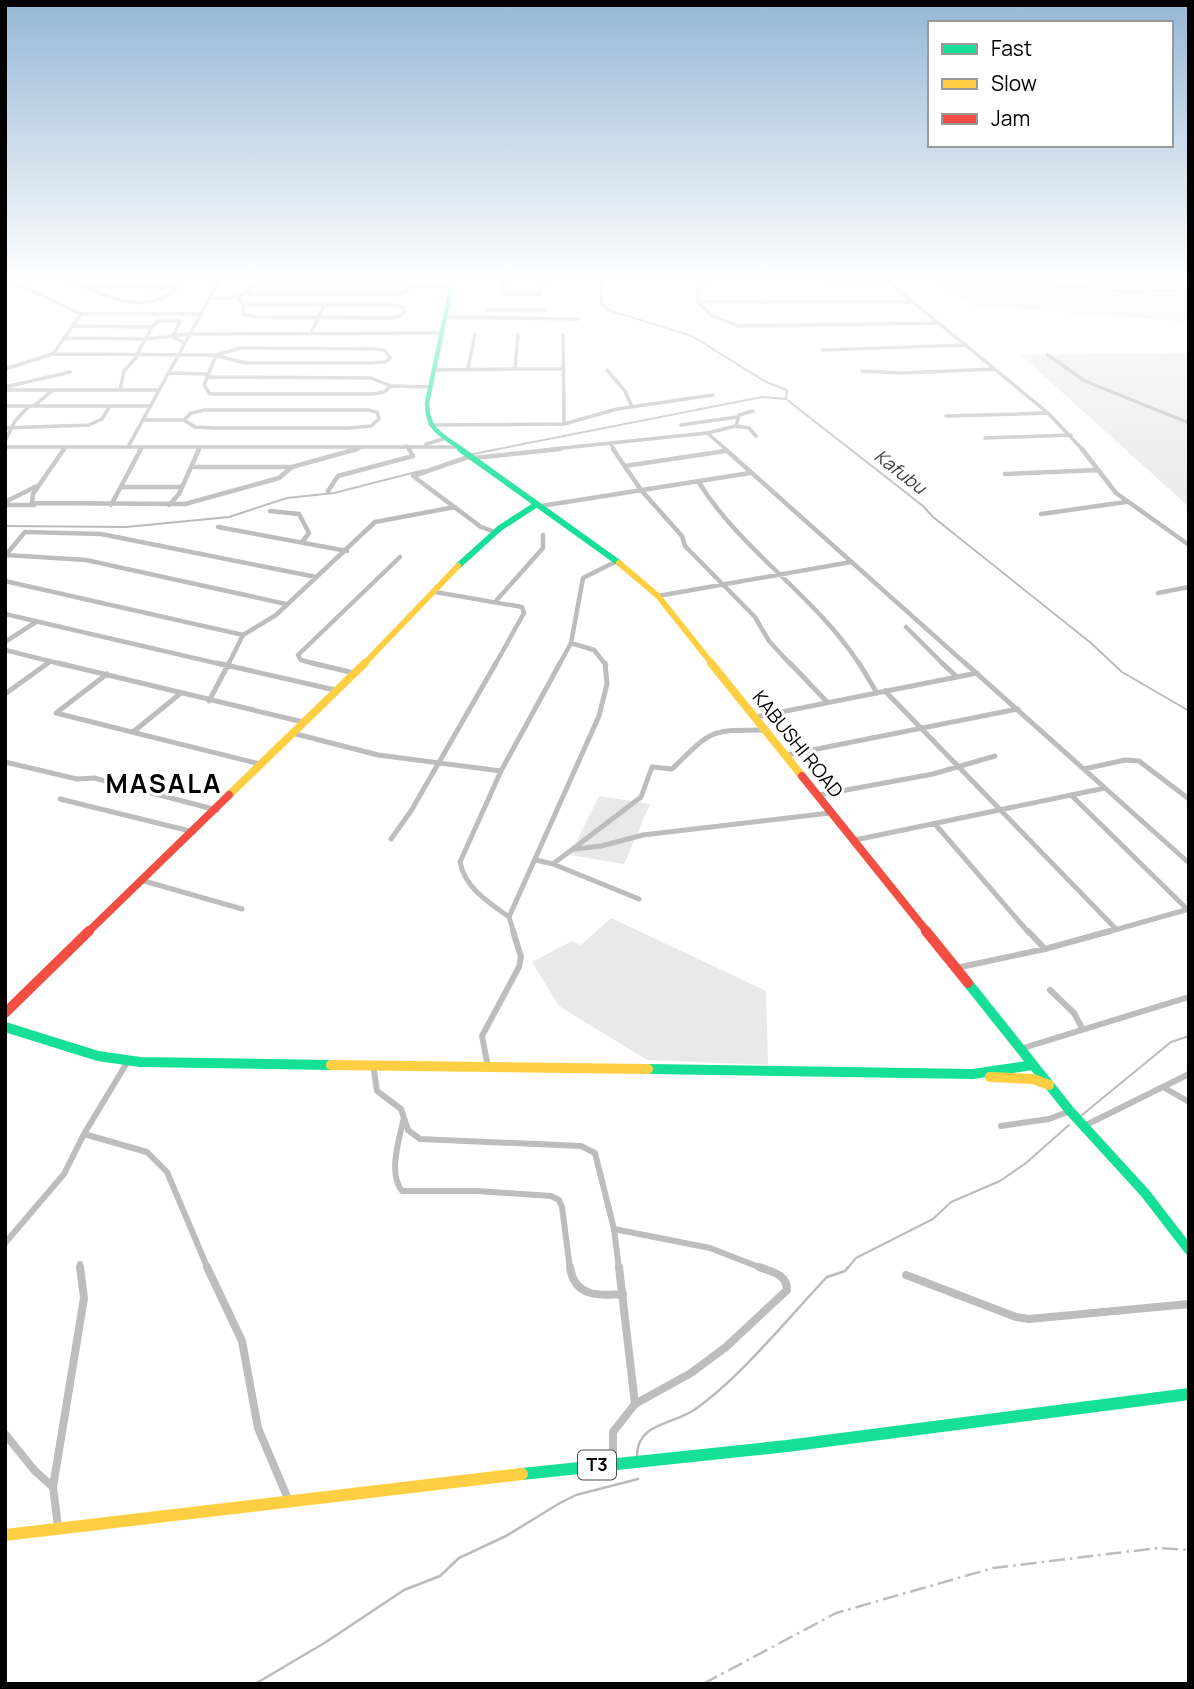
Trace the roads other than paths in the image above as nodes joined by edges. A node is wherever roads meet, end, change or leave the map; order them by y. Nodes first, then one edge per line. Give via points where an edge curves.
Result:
1 (41, 358) edge
2 (135, 358) edge
3 (176, 358) edge
4 (215, 358) edge
5 (224, 358) edge
6 (390, 358) edge
7 (438, 358) edge
8 (470, 358) edge
9 (516, 358) edge
10 (564, 358) edge
11 (982, 358) edge
12 (1052, 358) edge
13 (5, 369) edge
14 (468, 369) junction
15 (515, 369) junction
16 (564, 369) junction
17 (995, 369) junction
18 (436, 370) junction
19 (607, 370) dead end
20 (862, 371) dead end
21 (71, 372) dead end
22 (169, 373) junction
23 (206, 376) junction
24 (28, 381) junction
25 (391, 386) junction
26 (431, 387) junction
27 (5, 389) edge
28 (53, 389) junction
29 (28, 390) junction
30 (120, 390) junction
31 (159, 390) junction
32 (288, 394) junction
33 (712, 395) dead end
34 (5, 406) edge
35 (31, 406) junction
36 (110, 406) junction
37 (151, 406) junction
38 (632, 407) junction
39 (293, 410) junction
40 (753, 411) dead end
41 (1048, 413) junction
42 (946, 416) dead end
43 (737, 417) junction
44 (143, 420) junction
45 (184, 420) junction
46 (1189, 423) edge
47 (564, 424) junction
48 (430, 425) junction
49 (681, 425) dead end
50 (736, 426) junction
51 (5, 428) edge
52 (11, 428) junction
53 (707, 433) junction
54 (1070, 435) junction
55 (756, 436) dead end
56 (985, 438) dead end
57 (443, 439) junction
58 (5, 441) edge
59 (420, 445) junction
60 (611, 445) junction
61 (366, 446) junction
62 (407, 446) junction
63 (5, 447) edge
64 (65, 447) junction
65 (128, 447) junction
66 (142, 447) junction
67 (200, 447) junction
68 (457, 447) junction
69 (725, 451) junction
70 (470, 456) junction
71 (625, 466) junction
72 (192, 467) junction
73 (292, 467) junction
74 (1098, 470) junction
75 (750, 473) junction
76 (1005, 474) dead end
77 (698, 481) junction
78 (40, 484) junction
79 (123, 487) junction
80 (181, 487) junction
81 (641, 490) junction
82 (328, 491) dead end
83 (1126, 502) junction
84 (5, 503) edge
85 (36, 505) junction
86 (111, 505) junction
87 (169, 505) junction
88 (539, 505) junction
89 (455, 508) junction
90 (270, 511) dead end
91 (1041, 514) dead end
92 (218, 527) dead end
93 (495, 533) junction
94 (543, 535) dead end
95 (302, 542) junction
96 (1189, 545) edge
97 (347, 551) junction
98 (6, 556) edge
99 (400, 557) dead end
100 (617, 561) junction
101 (851, 562) junction
102 (782, 574) junction
103 (316, 578) junction
104 (5, 581) edge
105 (723, 585) junction
106 (1189, 587) edge
107 (435, 592) junction
108 (1158, 593) dead end
109 (658, 596) junction
110 (495, 602) junction
111 (286, 604) junction
112 (5, 614) edge
113 (36, 622) junction
114 (906, 628) dead end
115 (243, 635) junction
116 (5, 642) edge
117 (571, 643) junction
118 (5, 650) edge
119 (50, 661) junction
120 (226, 665) junction
121 (354, 673) junction
122 (977, 673) junction
123 (107, 674) junction
124 (957, 677) junction
125 (335, 690) junction
126 (885, 691) junction
127 (181, 693) junction
128 (877, 693) junction
129 (5, 694) edge
130 (209, 701) junction
131 (827, 702) junction
132 (1018, 709) junction
133 (756, 717) junction
134 (303, 722) junction
135 (921, 728) junction
136 (767, 730) junction
137 (133, 733) junction
138 (292, 733) junction
139 (787, 755) junction
140 (995, 756) dead end
141 (5, 762) edge
142 (260, 764) junction
143 (436, 764) junction
144 (957, 768) junction
145 (1084, 769) junction
146 (501, 771) junction
147 (1105, 788) junction
148 (819, 795) junction
149 (1071, 795) junction
150 (60, 799) dead end
151 (1189, 799) edge
152 (217, 810) junction
153 (1002, 810) junction
154 (834, 813) junction
155 (935, 824) junction
156 (194, 832) junction
157 (391, 839) dead end
158 (855, 841) junction
159 (575, 849) junction
160 (536, 860) junction
161 (1189, 863) edge
162 (552, 864) junction
163 (144, 881) junction
164 (639, 899) dead end
165 (242, 909) dead end
166 (1188, 909) edge
167 (509, 917) junction
168 (1116, 929) junction
169 (1045, 949) junction
170 (956, 968) junction
171 (1050, 990) dead end
172 (1189, 997) edge
173 (5, 1013) edge
174 (5, 1027) edge
175 (1082, 1028) junction
176 (1020, 1049) junction
177 (129, 1060) junction
178 (373, 1065) junction
179 (1034, 1065) junction
180 (488, 1067) junction
181 (973, 1074) junction
182 (1189, 1074) edge
183 (1050, 1086) junction
184 (1163, 1087) junction
185 (1189, 1102) edge
186 (1070, 1111) junction
187 (403, 1121) junction
188 (1001, 1126) dead end
189 (1084, 1126) junction
190 (83, 1135) junction
191 (614, 1229) junction
192 (5, 1243) edge
193 (1189, 1250) edge
194 (80, 1264) dead end
195 (906, 1275) dead end
196 (623, 1294) junction
197 (1189, 1304) edge
198 (1189, 1394) edge
199 (635, 1404) junction
200 (5, 1434) edge
201 (612, 1463) junction
202 (53, 1487) junction
203 (289, 1503) junction
204 (59, 1529) junction
205 (5, 1535) edge

1 - 13 street
2 - 30 street via 124,371
3 - 22 street
4 - 23 street
5 - 6 street via 246,363 369,363
7 - 18 main road
8 - 14 street
9 - 15 street
10 - 16 street
11 - 17 street
12 - 46 street via 1085,381
14 - 15 street
14 - 18 street
15 - 16 street
16 - 47 street
17 - 20 street
17 - 41 street
18 - 26 main road
19 - 38 street
21 - 24 street
22 - 23 street
22 - 31 street
23 - 25 street via 371,378
23 - 32 street via 209,394
24 - 27 street
24 - 29 street
25 - 26 street
25 - 32 street via 373,394
26 - 48 main road via 426,411
27 - 29 street
28 - 29 street
28 - 30 street
28 - 35 street
30 - 31 street
31 - 37 street
32 - 39 street
33 - 38 street
34 - 35 street
35 - 36 street
35 - 52 street
36 - 37 street
36 - 52 street via 102,419 89,425
37 - 44 street
38 - 47 street
39 - 45 street via 200,410
39 - 45 street via 373,410 380,419 371,426 349,428 195,427
40 - 43 street
41 - 42 street
41 - 54 street
43 - 49 street
43 - 50 street
44 - 45 street
44 - 65 street
47 - 48 street
48 - 57 main road, KABUSHI ROAD
50 - 53 street
50 - 55 street via 748,428
51 - 52 street
52 - 58 street
53 - 60 street
53 - 69 street
54 - 56 street
54 - 74 street
57 - 59 street
57 - 68 main road, KABUSHI ROAD
59 - 62 street
59 - 68 street
60 - 70 street
60 - 71 street
61 - 62 street
61 - 67 street
61 - 73 street
62 - 82 street via 413,456 338,476
63 - 64 street
64 - 65 street
64 - 78 street
65 - 66 street
66 - 67 street
66 - 79 street
67 - 72 street
68 - 70 main road, KABUSHI ROAD
69 - 71 street
69 - 75 street
70 - 88 main road, KABUSHI ROAD
70 - 89 street via 413,476
71 - 81 street
72 - 73 street
72 - 80 street
73 - 87 street via 279,478
74 - 76 street
74 - 83 street
75 - 77 street
75 - 101 street
77 - 81 street
77 - 102 street via 733,529
78 - 84 street
78 - 85 street via 31,500
79 - 80 street
79 - 86 street
80 - 87 street
81 - 88 street
81 - 105 street
83 - 91 street
83 - 96 street
84 - 85 street
85 - 86 street
86 - 87 street
88 - 93 main road via 512,518
88 - 100 main road, KABUSHI ROAD
89 - 93 street
89 - 97 street via 378,520
90 - 95 street via 299,514 309,533
92 - 95 street
93 - 107 main road
94 - 110 street via 543,548
95 - 97 street
97 - 103 street
98 - 103 street via 25,531 89,533
98 - 111 street via 86,561
99 - 121 street via 298,655 301,660
100 - 109 main road, KABUSHI ROAD
100 - 117 street via 583,578
101 - 102 street
101 - 122 street
102 - 105 street
102 - 128 street via 843,639
103 - 111 street
104 - 115 street
105 - 109 street
105 - 131 street
106 - 108 street
107 - 110 street
107 - 121 main road
109 - 133 main road, KABUSHI ROAD
110 - 143 street via 522,607 524,613
111 - 115 street
112 - 113 street
113 - 116 street
113 - 120 street
114 - 124 street
115 - 120 street
117 - 146 street
117 - 160 street via 594,648 604,661 605,695
118 - 119 street
119 - 123 street
119 - 129 street
120 - 125 street
120 - 130 street
121 - 125 main road
122 - 124 street
122 - 132 street
123 - 127 street
123 - 137 street via 56,713
124 - 126 street
125 - 134 main road
126 - 128 street
126 - 135 street
127 - 130 street
127 - 137 street
128 - 131 street
130 - 134 street
131 - 133 street
132 - 135 street
132 - 145 street
133 - 136 main road, KABUSHI ROAD
134 - 138 main road
135 - 139 street
135 - 144 street
136 - 139 main road, KABUSHI ROAD
136 - 159 street via 714,732 672,769 652,767 641,797
137 - 142 street
138 - 142 main road
138 - 143 street
139 - 148 main road, KABUSHI ROAD
140 - 144 street
141 - 152 street via 77,779 94,778
142 - 152 main road
143 - 146 street
143 - 157 street
144 - 148 street
144 - 153 street
145 - 147 street
145 - 151 street via 1139,761
146 - 167 street via 460,870 486,901
147 - 149 street
147 - 161 street
148 - 154 main road, KABUSHI ROAD
149 - 153 street
149 - 166 street
150 - 156 street
152 - 156 main road
153 - 155 street
153 - 168 street
154 - 158 main road, KABUSHI ROAD
154 - 159 street via 648,835
155 - 158 street
155 - 169 street
156 - 163 main road
158 - 170 main road, KABUSHI ROAD
159 - 162 street
160 - 162 street
160 - 167 street
162 - 164 street
163 - 165 street
163 - 173 main road
166 - 168 street
167 - 180 street via 521,957 482,1036
168 - 169 street
169 - 170 street
170 - 176 main road, KABUSHI ROAD
171 - 175 street via 1074,1013
172 - 175 street
174 - 177 main road via 98,1056
175 - 176 street
176 - 179 main road, KABUSHI ROAD
177 - 178 main road
177 - 190 street
178 - 180 main road
178 - 187 street via 376,1091 401,1109
179 - 181 main road
179 - 183 main road, KABUSHI ROAD
180 - 181 main road
181 - 183 main road via 1033,1079
182 - 184 street
183 - 186 main road, KABUSHI ROAD
184 - 185 street
184 - 189 street
186 - 188 street
186 - 189 main road, KABUSHI ROAD
187 - 191 street via 416,1138 426,1141 590,1148
187 - 196 street via 395,1160 402,1191 551,1196 562,1207 576,1287 589,1295
189 - 193 main road, KABUSHI ROAD
190 - 192 street via 65,1174
190 - 203 street via 147,1152 167,1172 242,1341 258,1428
191 - 196 street
191 - 199 street via 710,1248 787,1282 787,1290 726,1347
194 - 202 street via 84,1298
195 - 197 street via 1029,1319
196 - 199 street
198 - 201 main road, T3 via 787,1446
199 - 201 street via 613,1432
200 - 202 street
201 - 203 main road, T3
202 - 204 street
203 - 204 main road, T3
204 - 205 main road, T3

